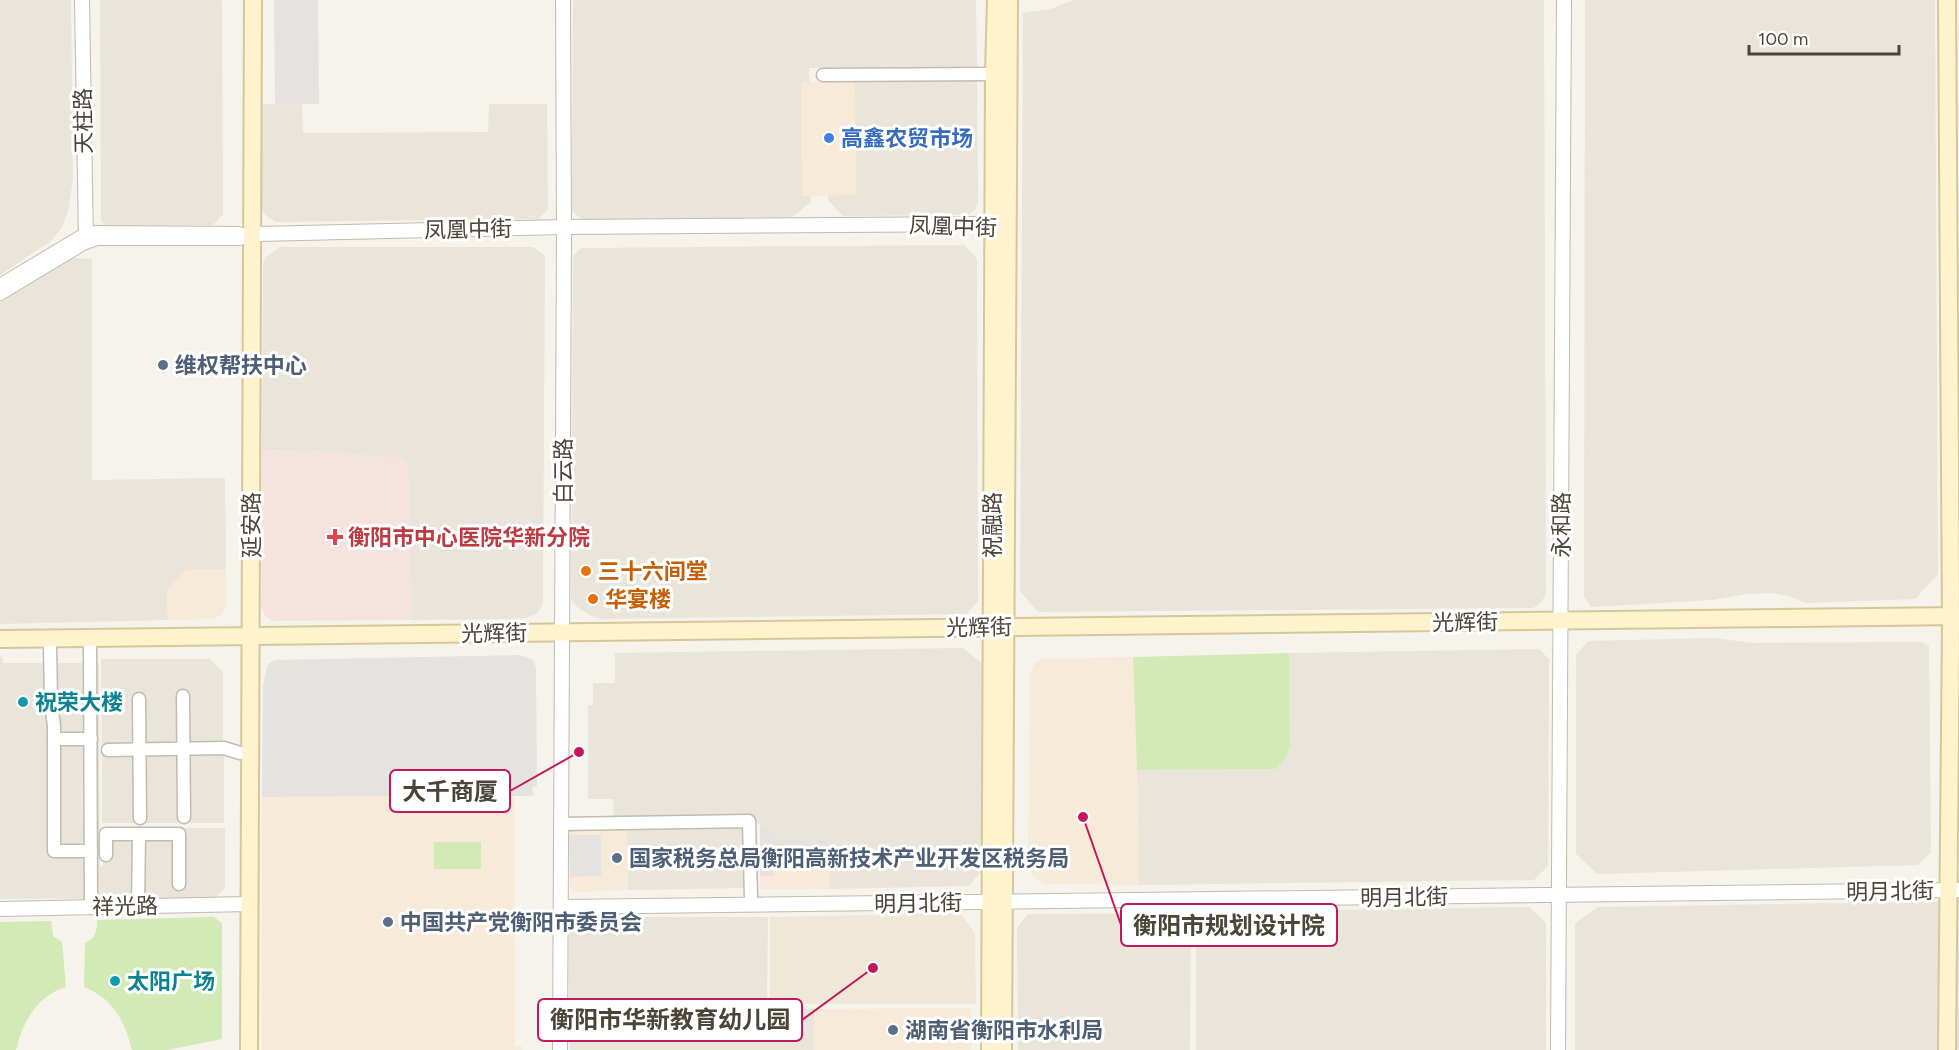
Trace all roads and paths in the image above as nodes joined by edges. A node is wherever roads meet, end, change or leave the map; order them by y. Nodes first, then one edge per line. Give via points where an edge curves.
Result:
1 (82, 0) edge
2 (243, 0) edge
3 (253, 0) edge
4 (556, 0) edge
5 (563, 0) edge
6 (996, 0) edge
7 (1009, 0) edge
8 (1564, 0) edge
9 (1572, 0) edge
10 (1947, 0) edge
11 (994, 74) junction
12 (823, 75) dead end
13 (998, 228) junction
14 (560, 231) junction
15 (247, 236) junction
16 (85, 239) junction
17 (0, 286) edge
18 (0, 293) edge
19 (1955, 620) edge
20 (1564, 624) junction
21 (998, 630) junction
22 (558, 635) junction
23 (0, 639) edge
24 (246, 639) junction
25 (50, 644) junction
26 (90, 644) junction
27 (0, 645) edge
28 (183, 696) dead end
29 (139, 699) dead end
30 (54, 739) junction
31 (91, 739) junction
32 (183, 749) junction
33 (108, 750) dead end
34 (139, 750) junction
35 (240, 753) junction
36 (184, 817) dead end
37 (140, 818) dead end
38 (561, 824) junction
39 (139, 834) junction
40 (91, 851) junction
41 (106, 855) dead end
42 (179, 884) dead end
43 (1954, 886) edge
44 (1563, 892) junction
45 (751, 897) junction
46 (997, 899) junction
47 (561, 903) junction
48 (245, 904) junction
49 (138, 906) junction
50 (91, 907) junction
51 (0, 909) edge
52 (759, 1007) dead end
53 (560, 1009) junction
54 (239, 1050) edge
55 (249, 1050) edge
56 (551, 1050) edge
57 (560, 1050) edge
58 (990, 1050) edge
59 (1003, 1050) edge
60 (1558, 1050) edge
61 (1566, 1050) edge
62 (1947, 1050) edge

1 - 16 street, 天柱路
2 - 15 main road, 延安路
3 - 15 main road, 延安路
4 - 14 street, 白云路
5 - 14 street, 白云路
6 - 11 main road, 祝融路
7 - 13 main road, 祝融路
8 - 20 street, 永和路
9 - 20 street, 永和路
10 - 19 main road
11 - 12 street
11 - 13 main road, 祝融路
13 - 14 street, 凤凰中街
13 - 21 main road, 祝融路
14 - 15 street, 凤凰中街
14 - 22 street, 白云路
15 - 16 street, 凤凰中街
15 - 24 main road, 延安路
16 - 17 street, 凤凰中街
16 - 18 street, 凤凰中街
19 - 20 main road, 光辉街
19 - 43 main road
20 - 21 main road, 光辉街
20 - 44 street, 永和路
21 - 22 main road, 光辉街
21 - 46 main road, 祝融路
22 - 24 main road, 光辉街
22 - 38 street, 白云路
22 - 56 street, 白云路
23 - 24 main road, 光辉街
24 - 26 main road, 光辉街
24 - 35 main road, 延安路
24 - 48 main road, 延安路
25 - 26 main road, 光辉街
25 - 27 main road, 光辉街
25 - 30 street
26 - 31 street
28 - 32 street
29 - 34 street
30 - 31 street
30 - 40 street via 54,851
31 - 40 street
32 - 34 street
32 - 35 street via 224,748
32 - 36 street
33 - 34 street
34 - 37 street
35 - 48 main road, 延安路
38 - 45 street via 749,821
38 - 47 street, 白云路
39 - 41 street via 106,834
39 - 42 street via 178,834
39 - 49 street
40 - 50 street
43 - 44 street, 明月北街
43 - 62 main road
44 - 46 street, 明月北街
44 - 60 street, 永和路
44 - 61 street, 永和路
45 - 46 street, 明月北街
45 - 47 street, 明月北街
46 - 47 street, 明月北街
46 - 58 main road, 祝融路
46 - 59 main road, 祝融路
47 - 53 street, 白云路
48 - 49 street, 祥光路
48 - 54 main road, 延安路
48 - 55 main road, 延安路
49 - 50 street, 祥光路
50 - 51 street, 祥光路
52 - 53 street
53 - 57 street, 白云路

